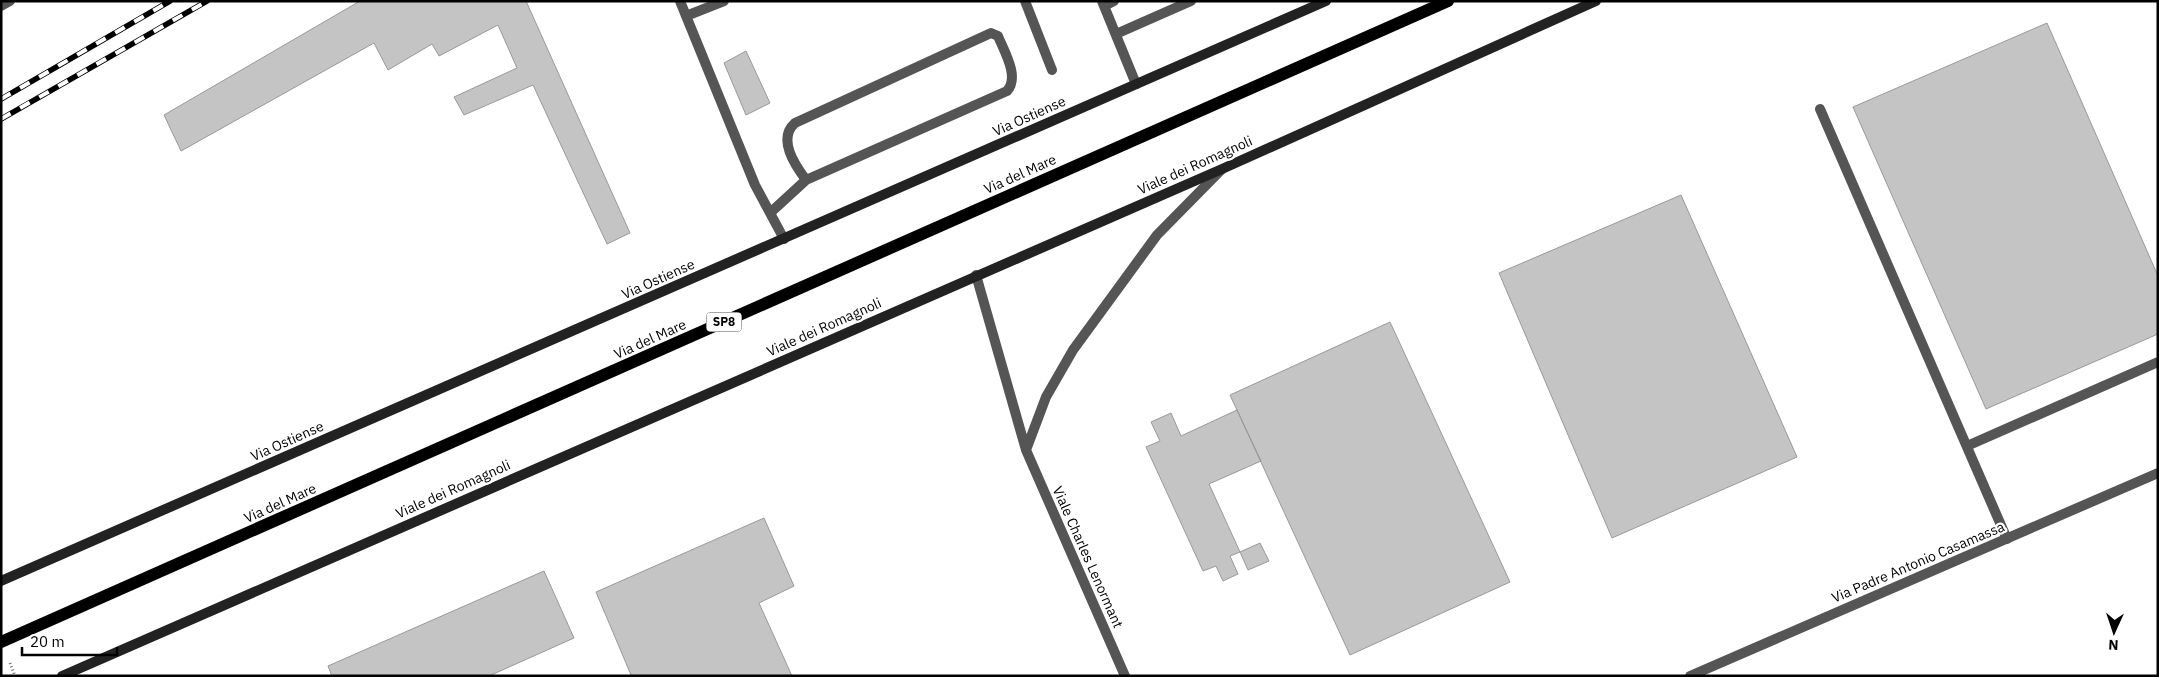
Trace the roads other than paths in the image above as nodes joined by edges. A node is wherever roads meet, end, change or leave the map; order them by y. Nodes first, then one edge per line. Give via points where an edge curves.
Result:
1 (10, 1) edge
2 (680, 1) edge
3 (724, 1) edge
4 (1025, 1) edge
5 (1114, 1) edge
6 (1191, 1) edge
7 (1326, 1) edge
8 (1448, 1) edge
9 (1596, 1) edge
10 (1103, 4) edge
11 (1, 6) edge
12 (686, 16) junction
13 (1116, 34) junction
14 (1052, 70) dead end
15 (1136, 84) junction
16 (1820, 109) dead end
17 (1222, 169) junction
18 (806, 180) junction
19 (770, 213) junction
20 (784, 238) junction
21 (976, 275) junction
22 (2158, 362) edge
23 (1967, 446) junction
24 (1026, 450) junction
25 (2158, 474) edge
26 (2007, 539) junction
27 (1, 581) edge
28 (1, 642) edge
29 (62, 676) edge
30 (1125, 676) edge
31 (1690, 676) edge

1 - 11 street
2 - 12 street
3 - 12 street
4 - 14 street
5 - 10 street
6 - 13 street
7 - 15 main road, Via Ostiense
8 - 28 main road, Via del Mare / SP8
9 - 17 main road, Viale dei Romagnoli
10 - 13 street
12 - 19 street via 755,185
13 - 15 street
15 - 20 main road, Via Ostiense
16 - 23 street
17 - 21 main road, Viale dei Romagnoli
17 - 24 street via 1157,235 1073,350 1046,397
18 - 18 street via 1007,90 1012,86 1013,77 998,36 991,34 795,123 787,136 792,159
18 - 19 street
19 - 20 street
20 - 27 main road, Via Ostiense
21 - 24 street, Viale Charles Lenormant
21 - 29 main road, Viale dei Romagnoli
22 - 23 street
23 - 26 street
24 - 30 street, Viale Charles Lenormant
25 - 26 street, Via Padre Antonio Casamassa
26 - 31 street, Via Padre Antonio Casamassa

